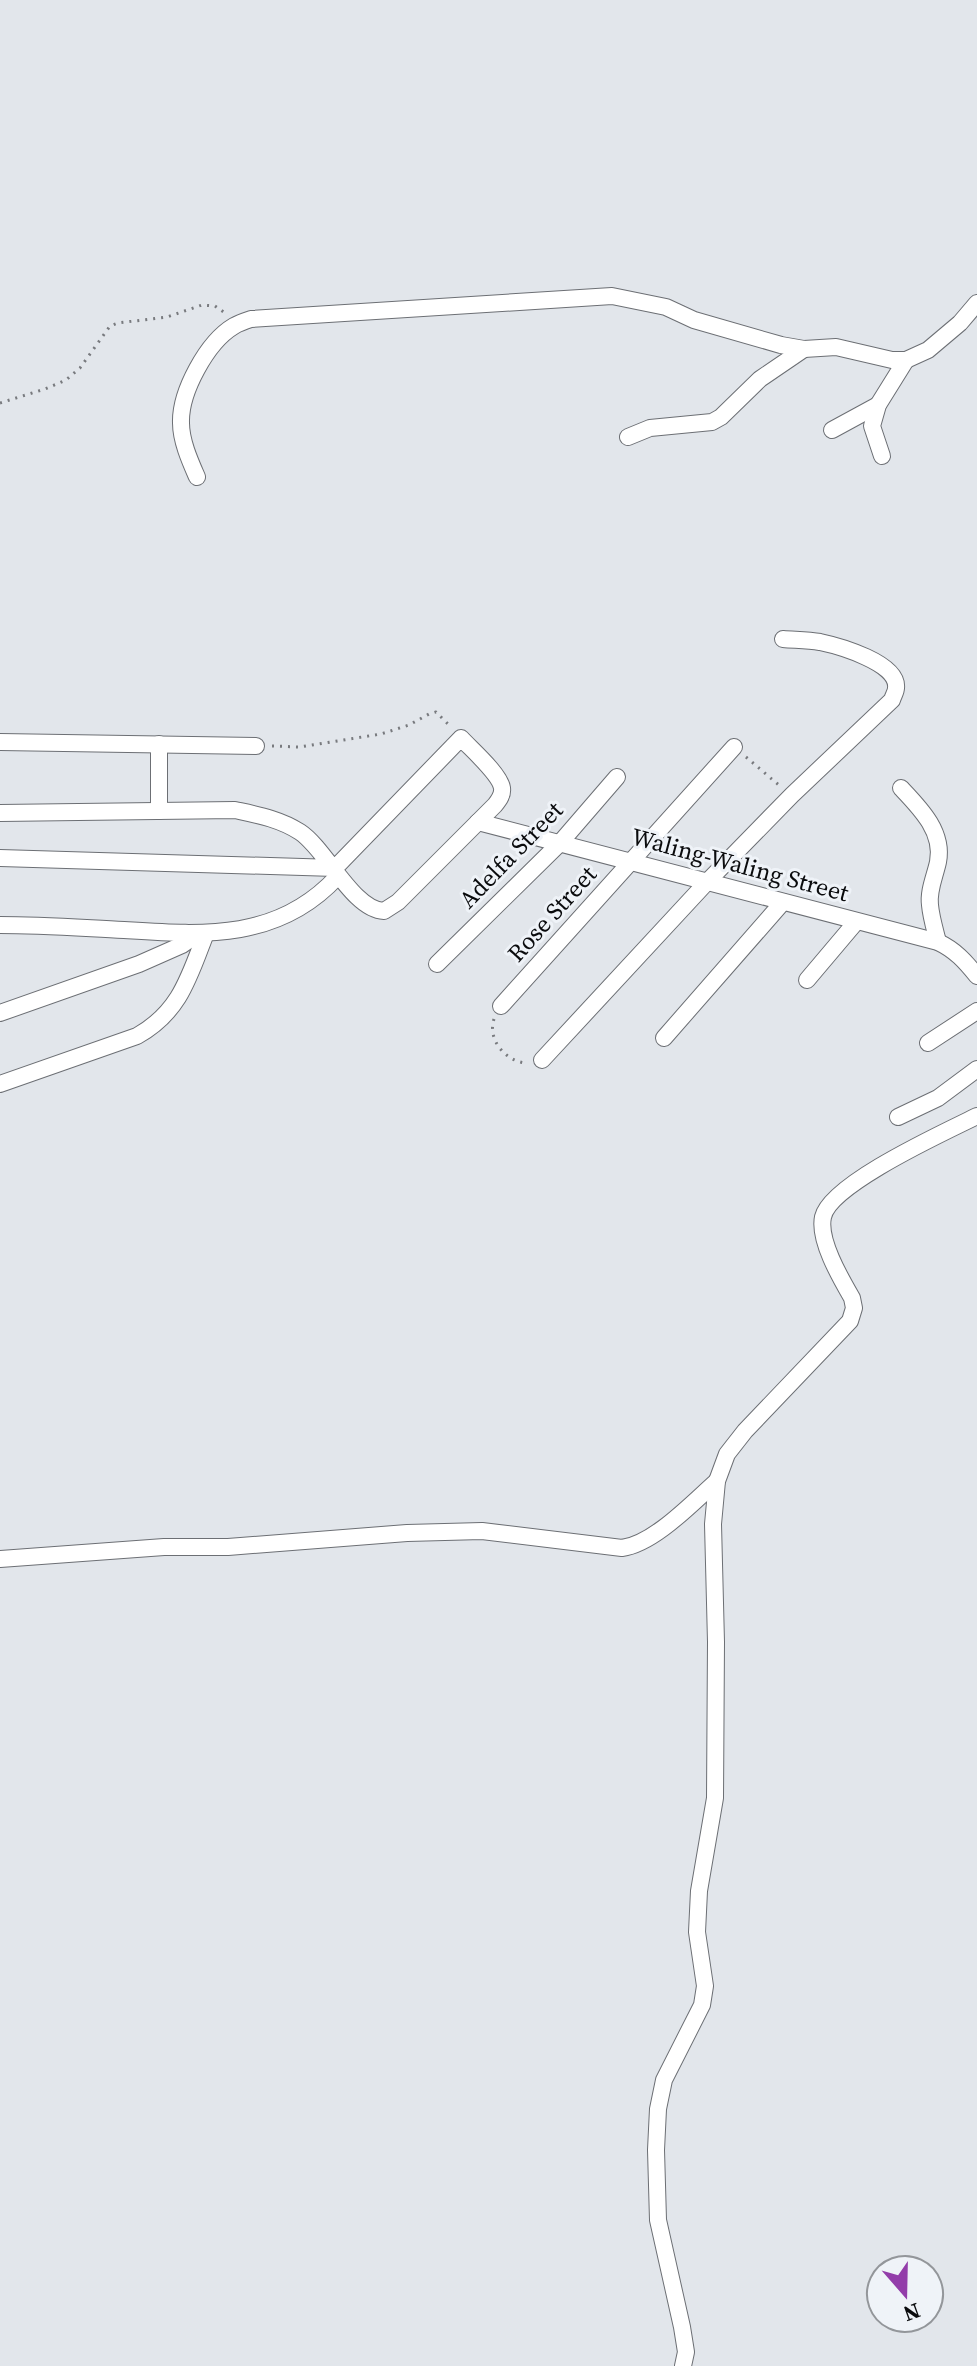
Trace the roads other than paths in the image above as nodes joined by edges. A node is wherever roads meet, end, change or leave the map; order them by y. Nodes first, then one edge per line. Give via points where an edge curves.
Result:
1 (977, 303) edge
2 (804, 349) junction
3 (906, 360) junction
4 (878, 405) junction
5 (832, 430) dead end
6 (628, 437) dead end
7 (882, 456) dead end
8 (197, 477) dead end
9 (783, 639) dead end
10 (0, 742) edge
11 (159, 744) junction
12 (256, 746) road end
13 (734, 747) road end
14 (617, 777) dead end
15 (901, 788) dead end
16 (159, 811) junction
17 (0, 813) edge
18 (478, 822) junction
19 (560, 843) junction
20 (0, 858) edge
21 (633, 861) junction
22 (336, 872) junction
23 (707, 882) junction
24 (783, 902) junction
25 (856, 922) junction
26 (0, 925) edge
27 (37, 925) junction
28 (202, 934) junction
29 (0, 938) edge
30 (938, 942) junction
31 (437, 964) dead end
32 (977, 976) edge
33 (807, 980) dead end
34 (501, 1006) road end
35 (977, 1011) edge
36 (0, 1013) edge
37 (664, 1038) dead end
38 (928, 1043) dead end
39 (542, 1060) road end
40 (977, 1069) edge
41 (0, 1084) edge
42 (977, 1116) edge
43 (898, 1117) dead end
44 (717, 1481) junction
45 (0, 1559) edge
46 (683, 2366) edge

1 - 3 street via 945,338
2 - 3 street via 836,347
2 - 6 street via 712,422 650,428
2 - 8 street via 612,296 251,319 235,325 208,350 183,407 181,423
3 - 4 street
4 - 5 street
4 - 7 street via 872,426
9 - 23 street via 859,653 888,670 896,688 892,700
10 - 11 street
11 - 12 street
11 - 16 street
13 - 21 street, Rose Street
14 - 19 street, Adelfa Street
15 - 30 street via 920,808 938,842 930,905
16 - 17 street
16 - 22 street via 235,810 262,816 299,832
18 - 19 street, Waling-Waling Street
18 - 22 street via 384,911 370,907
18 - 22 street via 501,796 502,787 461,738
19 - 21 street, Waling-Waling Street
19 - 31 street, Adelfa Street
20 - 22 street
21 - 23 street, Waling-Waling Street
21 - 34 street, Rose Street
22 - 28 street via 292,914
23 - 24 street, Waling-Waling Street
23 - 39 street
24 - 25 street, Waling-Waling Street
24 - 37 street
25 - 30 street, Waling-Waling Street
25 - 33 street
26 - 27 street
27 - 28 street
27 - 29 street
28 - 36 street via 139,964
28 - 41 street via 184,987 155,1026
30 - 32 street, Waling-Waling Street
35 - 38 street
40 - 43 street via 938,1098
42 - 44 street via 866,1175 830,1204 823,1217 824,1238 852,1298 850,1321 745,1431 727,1454
44 - 45 street via 654,1533 622,1548 482,1531
44 - 46 street via 715,1798 697,1932 705,1986 702,2005 664,2080 656,2150 658,2220 682,2327

